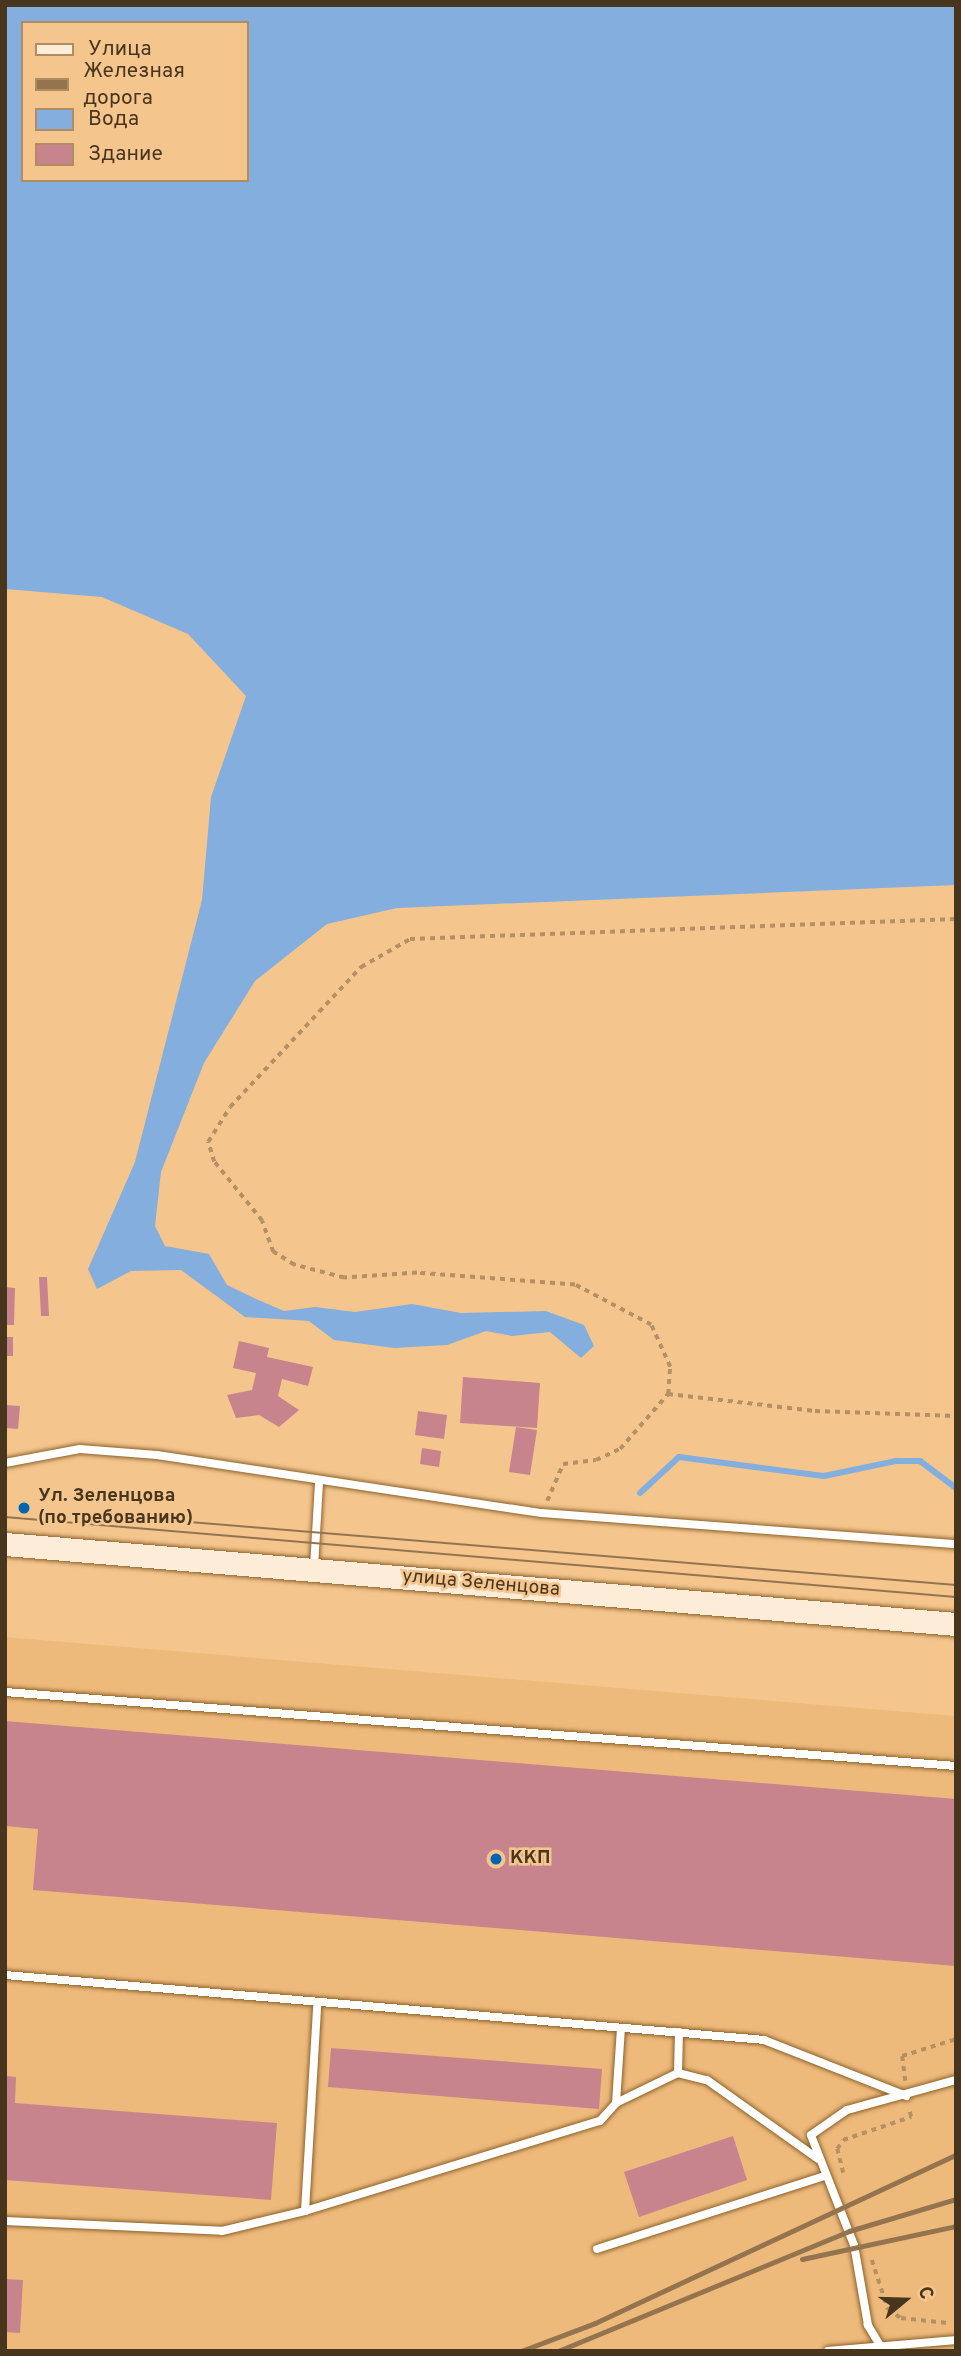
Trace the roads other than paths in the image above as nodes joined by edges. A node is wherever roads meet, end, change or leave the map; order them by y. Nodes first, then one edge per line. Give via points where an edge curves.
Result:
1 (5, 1463) edge
2 (319, 1482) junction
3 (5, 1544) edge
4 (956, 1544) edge
5 (314, 1569) junction
6 (956, 1624) edge
7 (5, 1692) edge
8 (956, 1766) edge
9 (5, 1975) edge
10 (317, 2006) junction
11 (621, 2028) junction
12 (679, 2032) junction
13 (678, 2073) junction
14 (956, 2080) edge
15 (906, 2096) junction
16 (616, 2103) junction
17 (818, 2159) junction
18 (825, 2176) junction
19 (305, 2211) junction
20 (5, 2221) edge
21 (597, 2249) dead end
22 (956, 2340) edge
23 (881, 2347) junction
24 (828, 2351) edge

1 - 2 lane via 80,1449 158,1455
2 - 4 lane via 542,1513
2 - 5 lane
3 - 5 main road, улица Зеленцова
5 - 6 main road, улица Зеленцова
7 - 8 lane
9 - 10 lane
10 - 11 lane
10 - 19 lane
11 - 12 lane
11 - 16 lane
12 - 13 lane
12 - 15 lane via 764,2040
13 - 16 lane
13 - 17 lane via 707,2080
14 - 15 lane
15 - 17 lane via 847,2110 825,2123 811,2136
16 - 19 lane via 600,2121
17 - 18 lane
18 - 21 lane
18 - 23 lane via 854,2245 868,2325
19 - 20 lane via 222,2231
22 - 23 lane
23 - 24 lane

